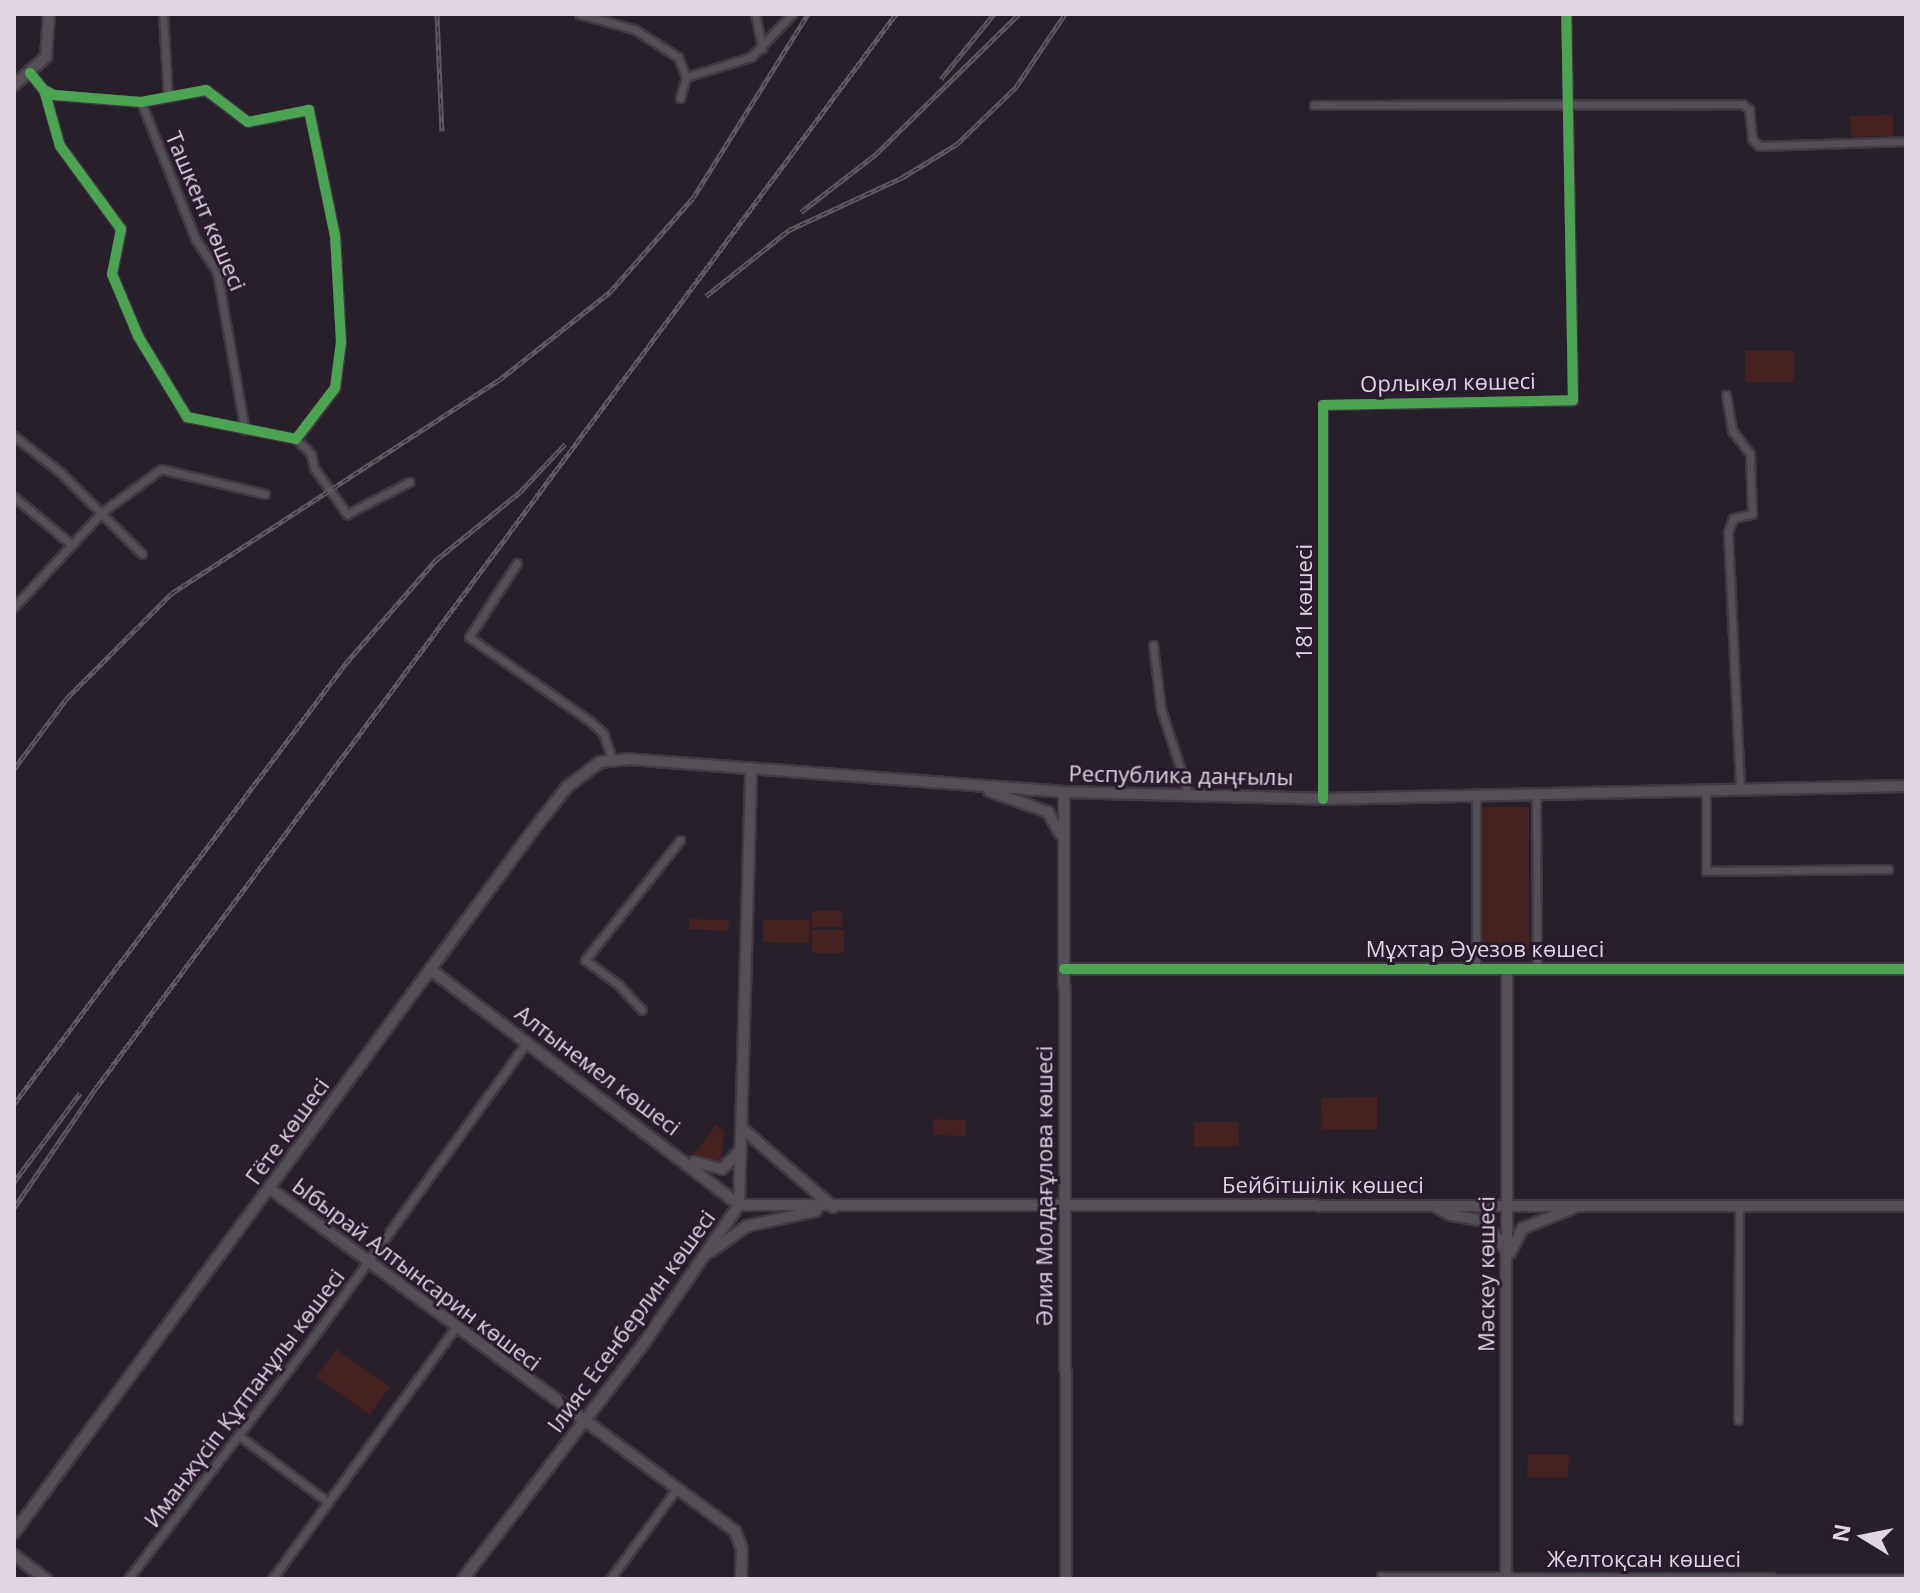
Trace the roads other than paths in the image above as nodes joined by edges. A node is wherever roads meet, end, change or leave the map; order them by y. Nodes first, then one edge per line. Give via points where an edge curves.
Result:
1 (49, 14) edge
2 (163, 14) edge
3 (579, 14) edge
4 (755, 14) edge
5 (792, 14) edge
6 (1566, 14) edge
7 (762, 48) junction
8 (30, 73) junction
9 (686, 77) junction
10 (14, 85) edge
11 (44, 90) junction
12 (168, 97) junction
13 (680, 98) dead end
14 (141, 102) junction
15 (1314, 105) dead end
16 (1568, 105) junction
17 (1906, 141) edge
18 (1726, 395) dead end
19 (1323, 405) joint
20 (245, 430) junction
21 (14, 436) edge
22 (296, 439) junction
23 (409, 482) dead end
24 (265, 494) dead end
25 (14, 497) edge
26 (101, 513) junction
27 (72, 545) junction
28 (142, 554) dead end
29 (517, 563) dead end
30 (14, 607) edge
31 (1153, 645) dead end
32 (612, 759) junction
33 (600, 762) joint
34 (751, 768) junction
35 (972, 785) junction
36 (1906, 786) edge
37 (1740, 789) junction
38 (1706, 791) junction
39 (1064, 792) junction
40 (1536, 794) junction
41 (1189, 795) junction
42 (1476, 795) junction
43 (1323, 799) junction
44 (680, 840) dead end
45 (1063, 854) junction
46 (1888, 869) dead end
47 (1537, 968) junction
48 (1064, 969) junction
49 (1476, 969) junction
50 (1507, 969) junction
51 (1906, 969) edge
52 (431, 970) junction
53 (642, 1010) dead end
54 (527, 1042) junction
55 (743, 1129) junction
56 (672, 1150) junction
57 (269, 1188) junction
58 (739, 1205) junction
59 (1062, 1205) junction
60 (1432, 1205) junction
61 (1506, 1205) junction
62 (1580, 1206) junction
63 (1905, 1206) edge
64 (833, 1207) junction
65 (1739, 1207) junction
66 (1506, 1252) junction
67 (701, 1259) junction
68 (369, 1262) junction
69 (1506, 1274) junction
70 (456, 1327) junction
71 (584, 1420) junction
72 (1738, 1420) dead end
73 (238, 1435) junction
74 (677, 1488) junction
75 (328, 1502) junction
76 (14, 1533) edge
77 (14, 1555) edge
78 (1381, 1576) dead end
79 (1506, 1578) edge
80 (1906, 1578) edge
81 (46, 1579) edge
82 (129, 1579) edge
83 (272, 1579) edge
84 (463, 1579) edge
85 (610, 1579) edge
86 (741, 1579) edge
87 (1066, 1579) edge

1 - 8 main road via 46,57
2 - 12 street
3 - 9 street via 634,29 678,57
4 - 7 street
5 - 7 street
6 - 16 street
7 - 9 street
8 - 10 main road
8 - 11 street
9 - 13 street
11 - 14 street, Ташкент көшесі
11 - 20 street via 60,146 121,229 112,274 168,390 187,417
12 - 14 street, Ташкент көшесі
12 - 22 street, Ташкент көшесі via 206,90 248,122 309,110 335,236 341,342 335,388
14 - 20 street, Ташкент көшесі via 195,238 217,272
15 - 16 street
16 - 17 street via 1742,104 1749,109 1752,139 1759,146
16 - 19 street, Орлыкөл көшесі via 1573,400
18 - 37 street via 1732,430 1750,454 1752,499 1752,514 1733,518 1728,532
19 - 43 street, 181 көшесі
20 - 22 street
21 - 26 street
22 - 23 street via 347,514
24 - 26 street via 161,469
25 - 27 street
26 - 27 street
26 - 28 street
27 - 30 street
29 - 32 street via 469,637 590,721 603,733
31 - 41 street via 1161,709
32 - 33 main road, Республика даңғылы
32 - 34 main road, Республика даңғылы
33 - 52 main road, Гёте көшесі via 567,787
34 - 35 main road, Республика даңғылы
34 - 55 main road, Ілияс Есенберлин көшесі
35 - 39 main road, Республика даңғылы
35 - 45 main road via 1048,812 1058,828
36 - 37 main road, Республика даңғылы
37 - 38 main road, Республика даңғылы
38 - 40 main road, Республика даңғылы
38 - 46 street via 1706,871
39 - 41 main road, Республика даңғылы
39 - 45 main road, Әлия Молдағұлова көшесі
40 - 42 main road, Республика даңғылы
40 - 47 street
41 - 43 main road, Республика даңғылы
42 - 43 main road, Республика даңғылы
42 - 49 street
44 - 53 street via 585,960
45 - 48 main road, Әлия Молдағұлова көшесі
47 - 50 main road, Мұхтар Әуезов көшесі
47 - 51 main road, Мұхтар Әуезов көшесі
48 - 49 main road, Мұхтар Әуезов көшесі
48 - 59 main road, Әлия Молдағұлова көшесі
49 - 50 main road, Мұхтар Әуезов көшесі
50 - 61 main road, Мәскеу көшесі
52 - 54 main road, Алтынемел көшесі
52 - 57 main road, Гёте көшесі
54 - 56 main road, Алтынемел көшесі
54 - 68 street, Иманжүсіп Құтпанұлы көшесі
55 - 56 main road via 739,1154 722,1169 702,1166
55 - 58 main road, Ілияс Есенберлин көшесі
55 - 64 main road
56 - 58 main road, Алтынемел көшесі
57 - 68 main road, Ыбырай Алтынсарин көшесі
57 - 76 main road, Гёте көшесі
58 - 64 main road, Бейбітшілік көшесі
58 - 67 main road, Ілияс Есенберлин көшесі
59 - 60 main road, Бейбітшілік көшесі
59 - 64 main road, Бейбітшілік көшесі
59 - 87 main road, Әлия Молдағұлова көшесі
60 - 61 main road, Бейбітшілік көшесі
60 - 66 main road via 1484,1221
61 - 62 main road, Бейбітшілік көшесі
61 - 66 main road, Мәскеу көшесі
62 - 65 main road, Бейбітшілік көшесі
62 - 69 main road via 1523,1228 1512,1244
63 - 65 main road, Бейбітшілік көшесі
64 - 67 main road via 747,1226
65 - 72 street
66 - 69 main road, Мәскеу көшесі
67 - 71 main road, Ілияс Есенберлин көшесі
68 - 70 main road, Ыбырай Алтынсарин көшесі
68 - 73 street, Иманжүсіп Құтпанұлы көшесі
69 - 79 main road, Мәскеу көшесі
70 - 71 main road, Ыбырай Алтынсарин көшесі
70 - 75 street
71 - 74 main road, Ыбырай Алтынсарин көшесі
71 - 84 main road, Ілияс Есенберлин көшесі
73 - 75 street
73 - 82 street, Иманжүсіп Құтпанұлы көшесі
74 - 85 street
74 - 86 main road, Ыбырай Алтынсарин көшесі via 735,1531 742,1549
75 - 83 street
77 - 81 main road
78 - 79 street, Желтоқсан көшесі
79 - 80 street, Желтоқсан көшесі

